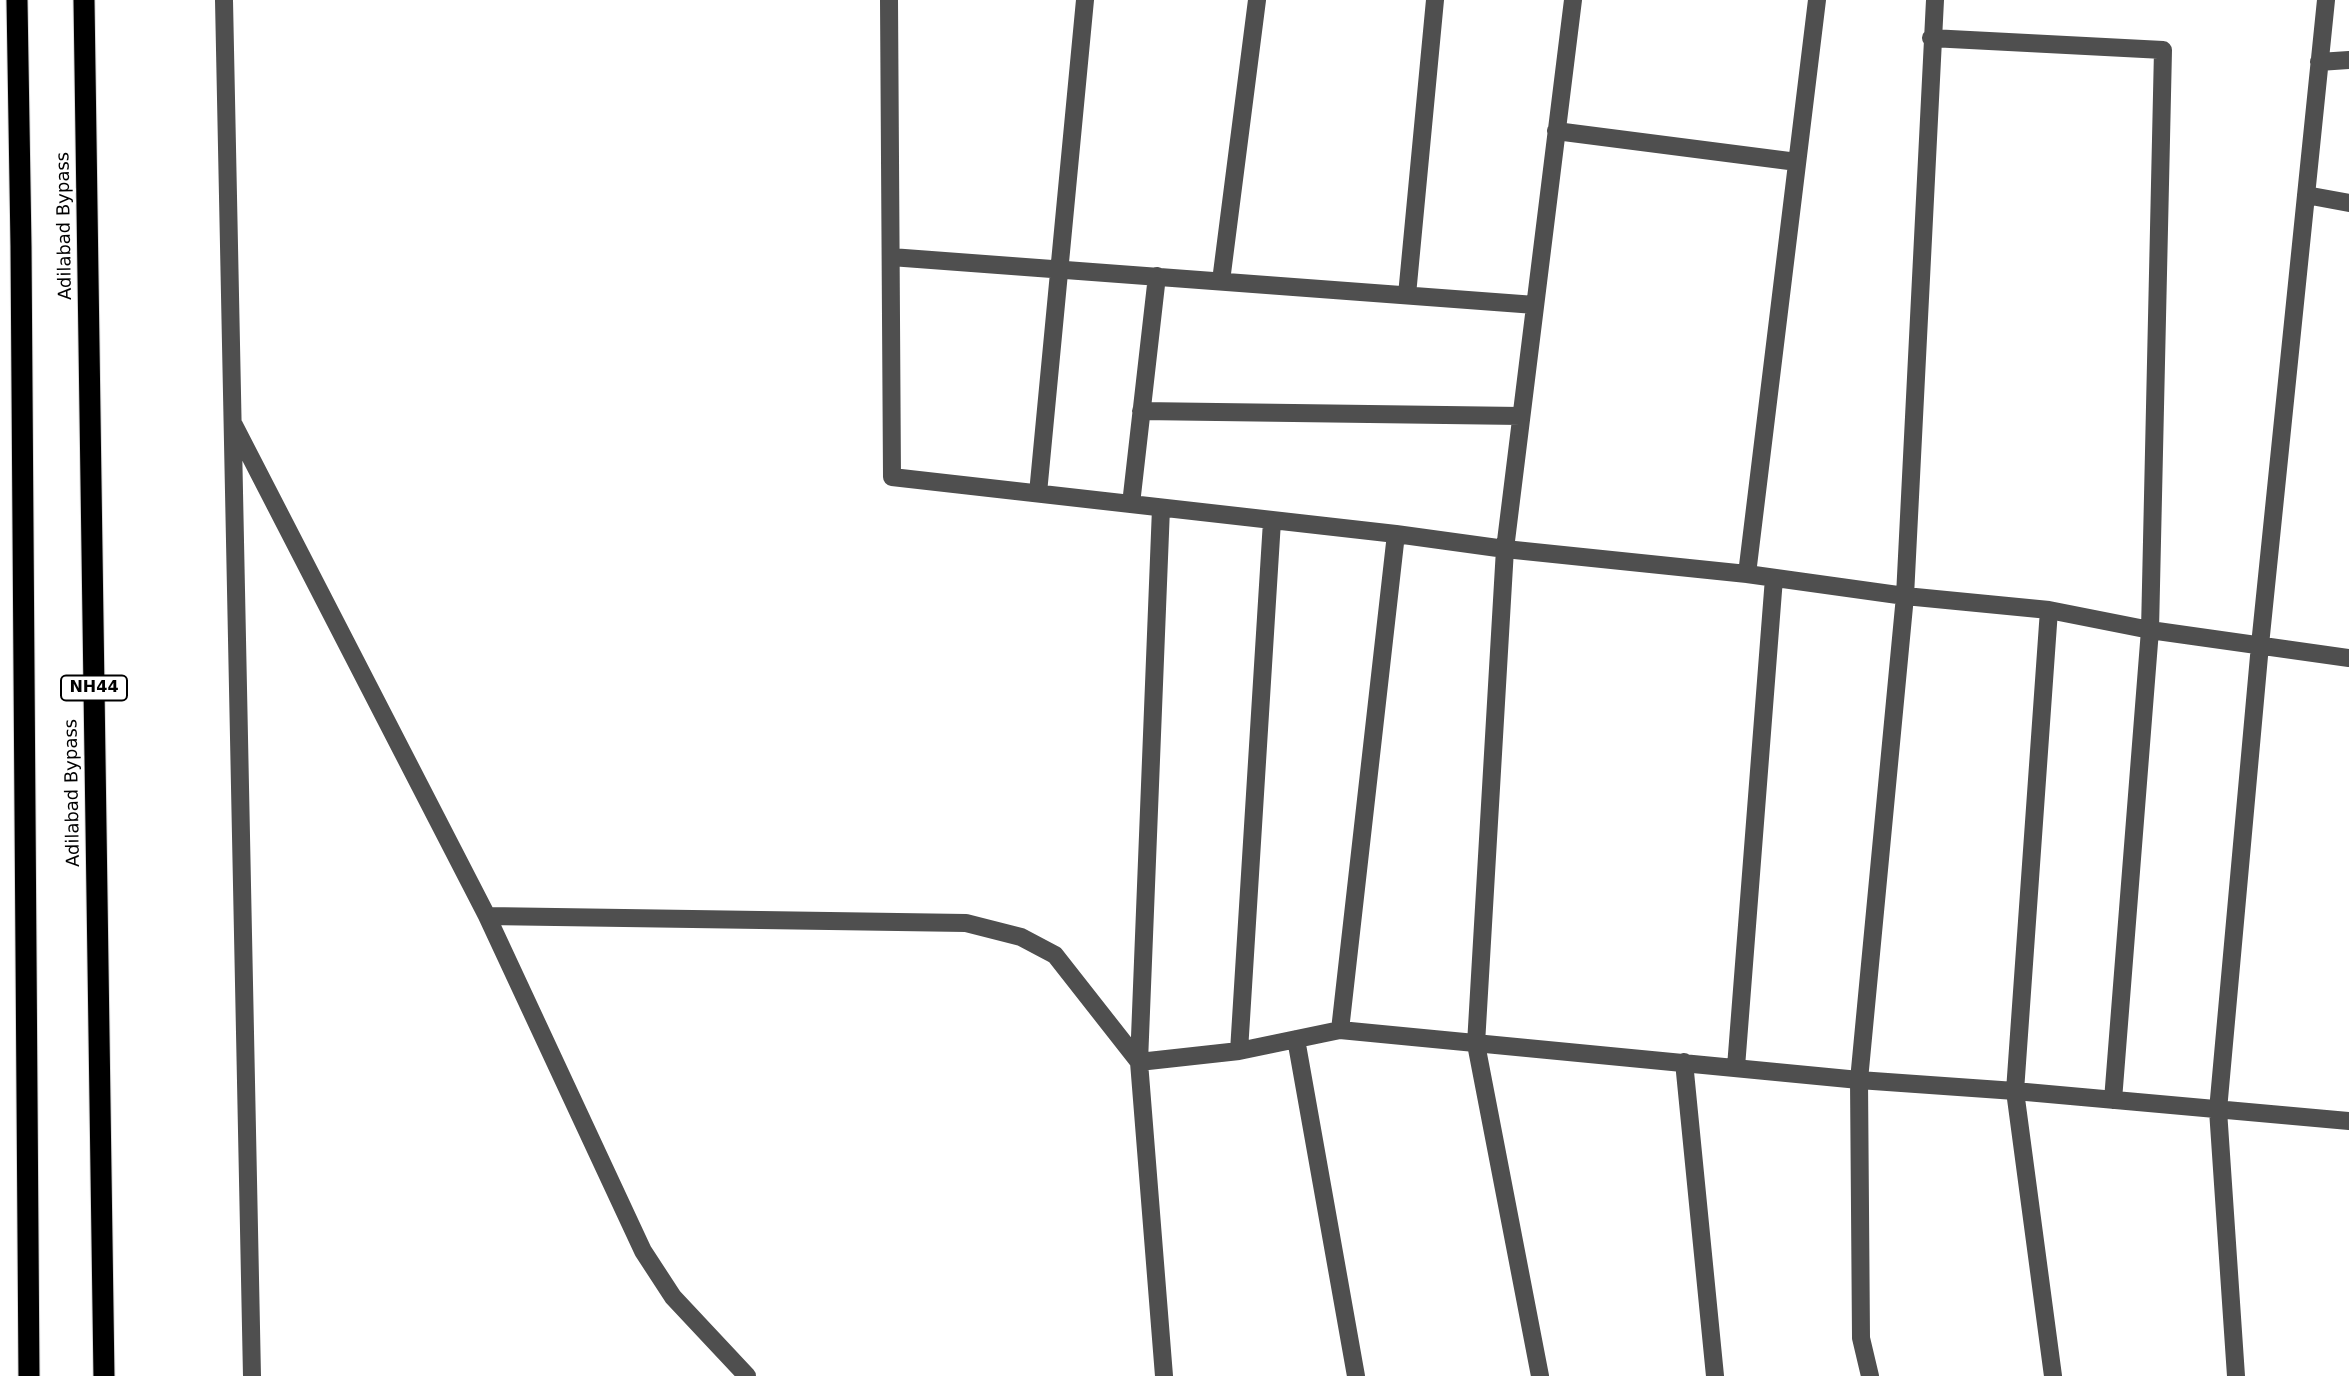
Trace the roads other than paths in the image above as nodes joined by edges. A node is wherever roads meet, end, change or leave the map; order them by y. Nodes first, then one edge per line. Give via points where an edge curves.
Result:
1 (17, 0) edge
2 (84, 0) edge
3 (224, 0) edge
4 (889, 0) edge
5 (1085, 0) edge
6 (1257, 0) edge
7 (1435, 0) edge
8 (1573, 0) edge
9 (1817, 0) edge
10 (1935, 0) edge
11 (2326, 0) edge
12 (1931, 38) junction
13 (2349, 60) edge
14 (2319, 62) junction
15 (1556, 131) junction
16 (1797, 162) junction
17 (2306, 195) junction
18 (2349, 203) edge
19 (891, 257) junction
20 (1059, 269) junction
21 (1157, 276) junction
22 (1221, 281) junction
23 (1408, 295) junction
24 (1535, 304) junction
25 (1141, 411) junction
26 (1521, 416) junction
27 (232, 421) junction
28 (1038, 494) junction
29 (1131, 504) junction
30 (1161, 508) junction
31 (1272, 520) junction
32 (1396, 534) junction
33 (1505, 550) junction
34 (1747, 574) junction
35 (1774, 578) junction
36 (1905, 596) junction
37 (2049, 610) junction
38 (2150, 630) junction
39 (2260, 645) junction
40 (2349, 658) edge
41 (487, 916) junction
42 (1340, 1030) junction
43 (1296, 1039) junction
44 (1476, 1044) junction
45 (1239, 1051) junction
46 (1139, 1062) junction
47 (1684, 1062) junction
48 (1735, 1067) junction
49 (1859, 1080) junction
50 (2015, 1091) junction
51 (2113, 1100) junction
52 (2218, 1110) junction
53 (2349, 1121) edge
54 (29, 1376) edge
55 (104, 1376) edge
56 (253, 1376) edge
57 (747, 1376) edge
58 (1164, 1376) edge
59 (1356, 1376) edge
60 (1540, 1376) edge
61 (1715, 1376) edge
62 (1870, 1376) edge
63 (2053, 1376) edge
64 (2236, 1376) edge

1 - 54 highway
2 - 55 highway, Adilabad Bypass / NH44
3 - 27 street
4 - 19 street
5 - 20 street
6 - 22 street
7 - 23 street
8 - 15 street
9 - 16 street
10 - 12 street
11 - 14 street
12 - 36 street
12 - 38 street via 2163,50
13 - 14 street
14 - 17 street
15 - 16 street
15 - 24 street
16 - 34 street
17 - 18 street
17 - 39 street
19 - 20 street
19 - 28 street via 892,477
20 - 21 street
20 - 28 street
21 - 22 street
21 - 25 street
22 - 23 street
23 - 24 street
24 - 26 street
25 - 26 street
25 - 29 street
26 - 33 street
27 - 41 street
27 - 56 street
28 - 29 street
29 - 30 street
30 - 31 street
30 - 46 street
31 - 32 street
31 - 45 street
32 - 33 street
32 - 42 street
33 - 34 street
33 - 44 street
34 - 35 street
35 - 36 street
35 - 48 street
36 - 37 street
36 - 49 street
37 - 38 street
37 - 50 street
38 - 39 street
38 - 51 street
39 - 40 street
39 - 52 street
41 - 46 street via 966,923 1021,937 1055,955
41 - 57 street via 643,1251 673,1297
42 - 43 street
42 - 44 street
43 - 45 street
43 - 59 street
44 - 47 street
44 - 60 street
45 - 46 street
46 - 58 street
47 - 48 street
47 - 61 street
48 - 49 street
49 - 50 street
49 - 62 street via 1861,1338
50 - 51 street
50 - 63 street
51 - 52 street
52 - 53 street
52 - 64 street

